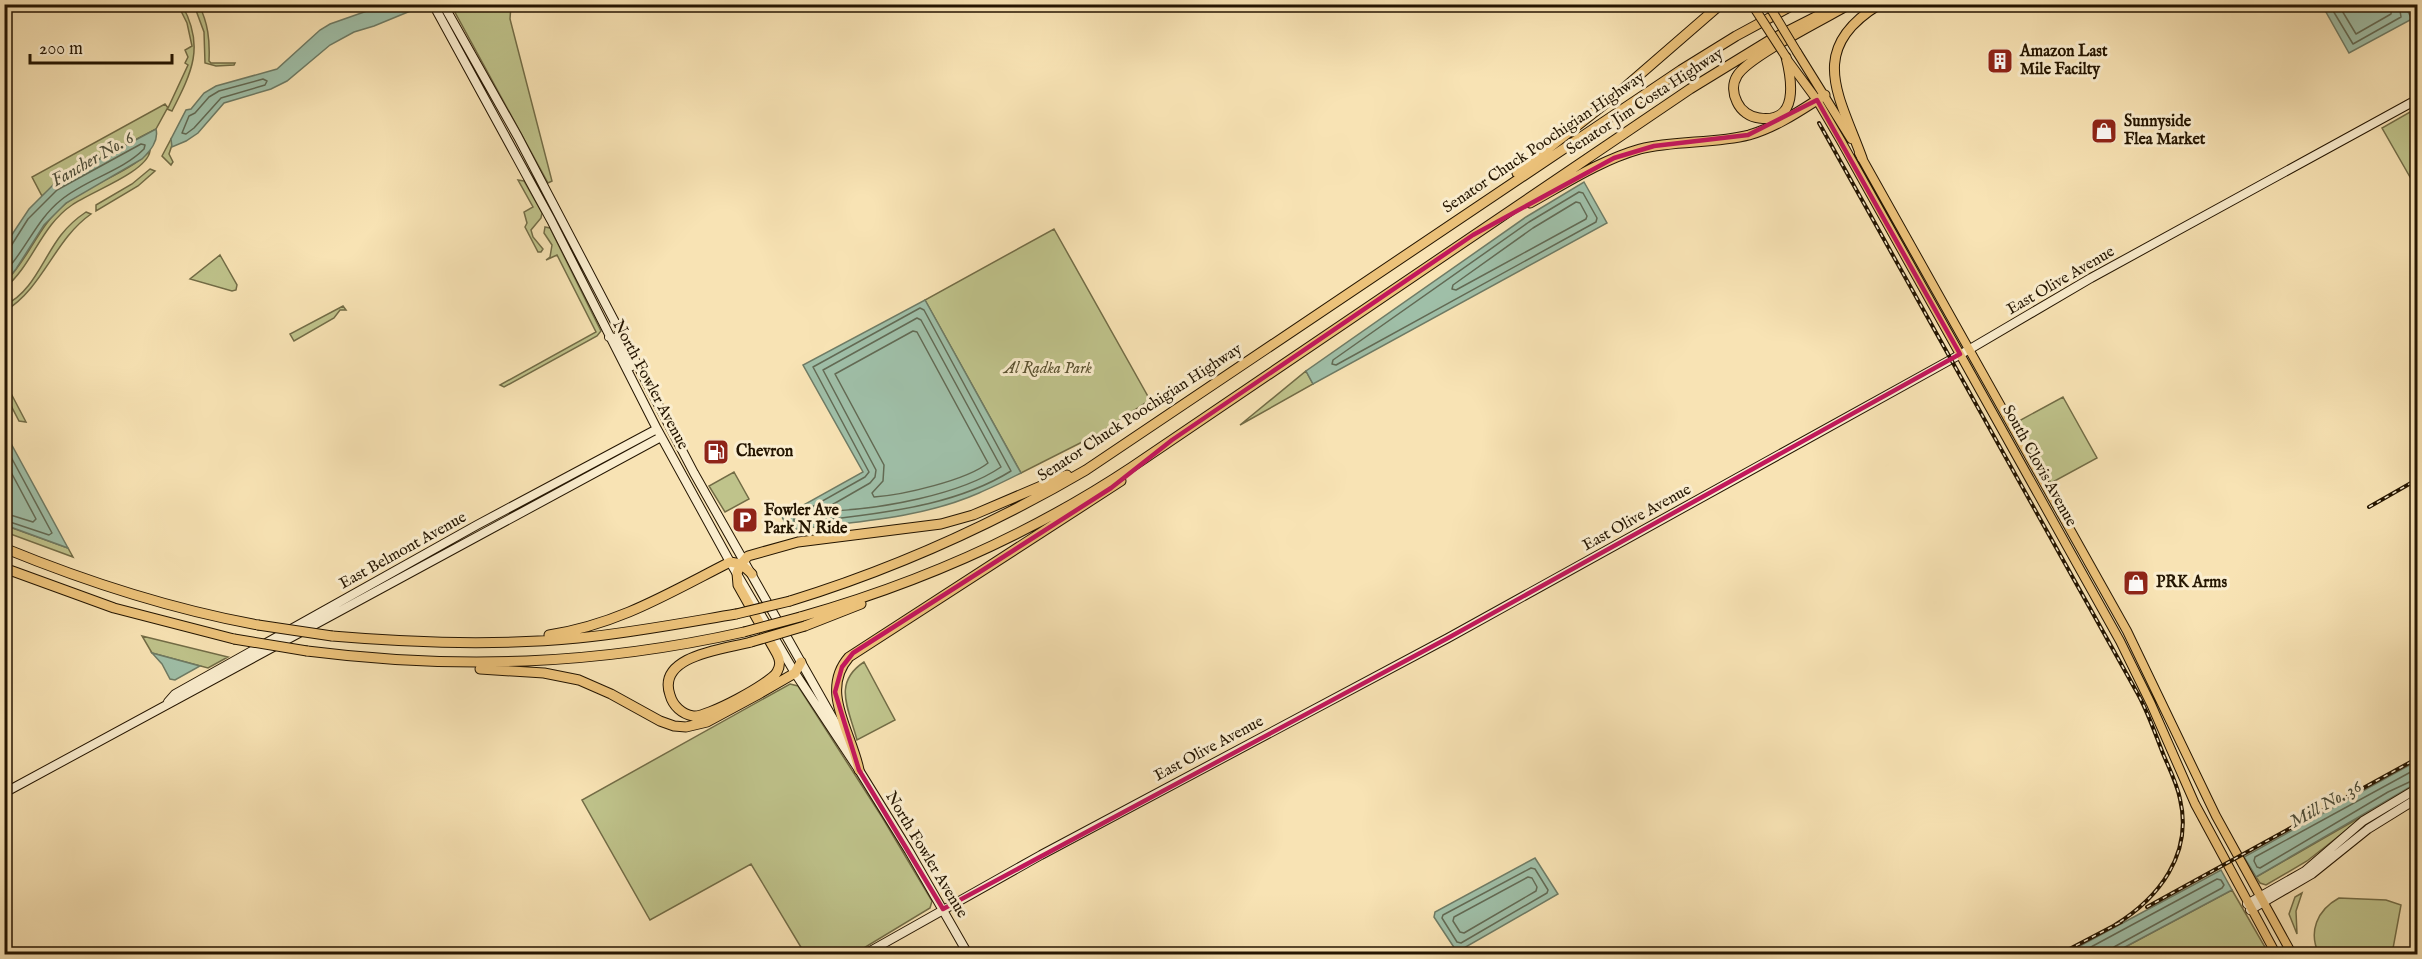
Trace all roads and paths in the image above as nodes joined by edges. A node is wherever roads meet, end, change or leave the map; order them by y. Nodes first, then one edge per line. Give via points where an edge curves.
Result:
1 (433, 4) edge
2 (443, 4) edge
3 (1722, 4) edge
4 (1768, 4) edge
5 (1795, 4) edge
6 (1841, 4) edge
7 (1850, 4) edge
8 (1880, 4) edge
9 (1754, 7) edge
10 (461, 57) junction
11 (1786, 57) junction
12 (1826, 94) junction
13 (496, 99) junction
14 (2418, 99) edge
15 (1817, 100) junction
16 (1841, 141) junction
17 (1862, 158) junction
18 (1886, 201) junction
19 (1460, 218) junction
20 (1473, 235) junction
21 (609, 337) junction
22 (1970, 349) junction
23 (1960, 354) junction
24 (643, 378) junction
25 (659, 433) junction
26 (1172, 440) junction
27 (1112, 453) junction
28 (4, 548) edge
29 (738, 565) junction
30 (4, 568) edge
31 (752, 574) joint
32 (906, 583) junction
33 (472, 642) junction
34 (415, 661) junction
35 (801, 662) junction
36 (795, 673) junction
37 (859, 770) junction
38 (2418, 788) edge
39 (4, 793) edge
40 (2407, 794) junction
41 (2418, 798) edge
42 (2361, 834) junction
43 (2262, 900) junction
44 (2249, 907) junction
45 (943, 909) junction
46 (865, 954) edge
47 (968, 954) edge
48 (2276, 954) edge
49 (2292, 954) edge

1 - 10 main road, North Fowler Avenue
2 - 13 main road, North Fowler Avenue
3 - 19 highway via 1616,96
4 - 12 main road, South Clovis Avenue, bridge
5 - 19 highway, Senator Chuck Poochigian Highway via 1681,70
6 - 20 highway, Senator Jim Costa Highway via 1713,74
7 - 11 highway via 1740,71 1735,80 1735,95 1746,113 1771,118 1786,108 1792,88
8 - 17 highway via 1849,28 1835,61 1836,87
9 - 11 main road, South Clovis Avenue, bridge
10 - 13 main road via 469,59
10 - 21 main road, North Fowler Avenue via 551,220
11 - 15 main road, South Clovis Avenue
12 - 15 highway
12 - 17 main road, South Clovis Avenue
13 - 24 main road, North Fowler Avenue
14 - 22 main road, East Olive Avenue via 2091,278
15 - 16 main road, South Clovis Avenue
15 - 20 highway via 1776,125 1748,135 1654,146 1614,158
16 - 18 main road via 1879,199
16 - 23 main road, South Clovis Avenue
17 - 18 main road, South Clovis Avenue
18 - 22 main road, South Clovis Avenue
19 - 27 highway, Senator Chuck Poochigian Highway
20 - 26 highway
21 - 24 main road via 616,338
21 - 25 main road, North Fowler Avenue
22 - 23 main road, East Olive Avenue
22 - 43 main road, South Clovis Avenue via 2127,631
23 - 44 main road, South Clovis Avenue via 2120,641 2195,804
23 - 45 main road, East Olive Avenue via 1448,638
24 - 29 main road, North Fowler Avenue
25 - 29 main road, North Fowler Avenue
25 - 39 main road, East Belmont Avenue
26 - 32 highway via 1063,509
26 - 37 highway via 1101,495 849,657 835,692
27 - 29 highway via 973,515 911,530 798,542 748,556
27 - 33 highway, Senator Chuck Poochigian Highway, bridge via 1038,497 951,541 865,577 790,601 646,630
28 - 33 highway, Senator Chuck Poochigian Highway, bridge via 130,594 258,625 332,636
29 - 31 highway
29 - 32 highway, bridge via 738,585 777,654 778,670 769,680 707,714 693,716 681,711 669,693 671,674 682,662 751,642 805,626
29 - 33 highway via 602,623 551,635
29 - 36 main road, North Fowler Avenue
30 - 34 highway, bridge via 146,618 234,639 307,651
31 - 35 main road, North Fowler Avenue
32 - 34 highway, bridge via 800,617 677,646 594,657 480,664
34 - 36 highway via 568,678 599,688 660,721 680,727 707,722
35 - 36 highway
35 - 37 main road, North Fowler Avenue
36 - 37 main road, North Fowler Avenue
37 - 45 main road, North Fowler Avenue
38 - 40 main road
40 - 42 main road via 2362,828
40 - 43 main road via 2363,821 2305,871
41 - 42 main road
42 - 43 main road via 2318,869
43 - 44 main road
43 - 49 main road, South Clovis Avenue
44 - 48 main road, South Clovis Avenue
45 - 46 main road, East Olive Avenue
45 - 47 main road, North Fowler Avenue

